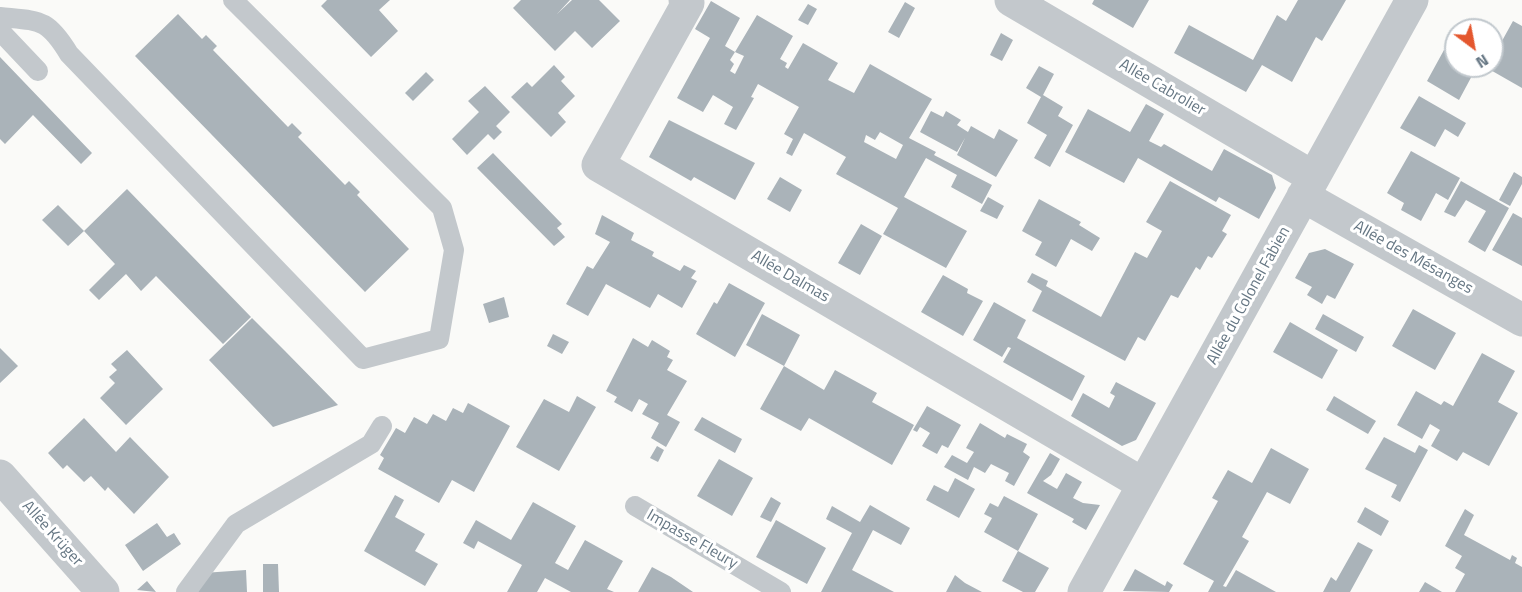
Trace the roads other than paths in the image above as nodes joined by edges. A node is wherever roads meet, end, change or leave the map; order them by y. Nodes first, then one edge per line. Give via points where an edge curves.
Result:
1 (233, 0) edge
2 (1011, 0) edge
3 (1412, 0) edge
4 (687, 1) edge
5 (0, 17) edge
6 (0, 31) edge
7 (38, 71) dead end
8 (1308, 187) junction
9 (1522, 320) edge
10 (382, 426) dead end
11 (0, 476) edge
12 (1143, 484) junction
13 (634, 506) dead end
14 (104, 592) edge
15 (186, 592) edge
16 (781, 592) edge
17 (1084, 592) edge

1 - 5 lane via 442,208 454,250 439,339 363,359 69,54 55,31 38,20
2 - 8 street, Allée Cabrolier
3 - 8 street, Allée du Colonel Fabien
4 - 12 street, Allée Dalmas via 598,165
6 - 7 lane
8 - 9 street, Allée des Mésanges
8 - 12 street, Allée du Colonel Fabien
10 - 15 lane via 371,444 236,524
11 - 14 street, Allée Krüger
12 - 17 street, Allée du Colonel Fabien
13 - 16 lane, Impasse Fleury

